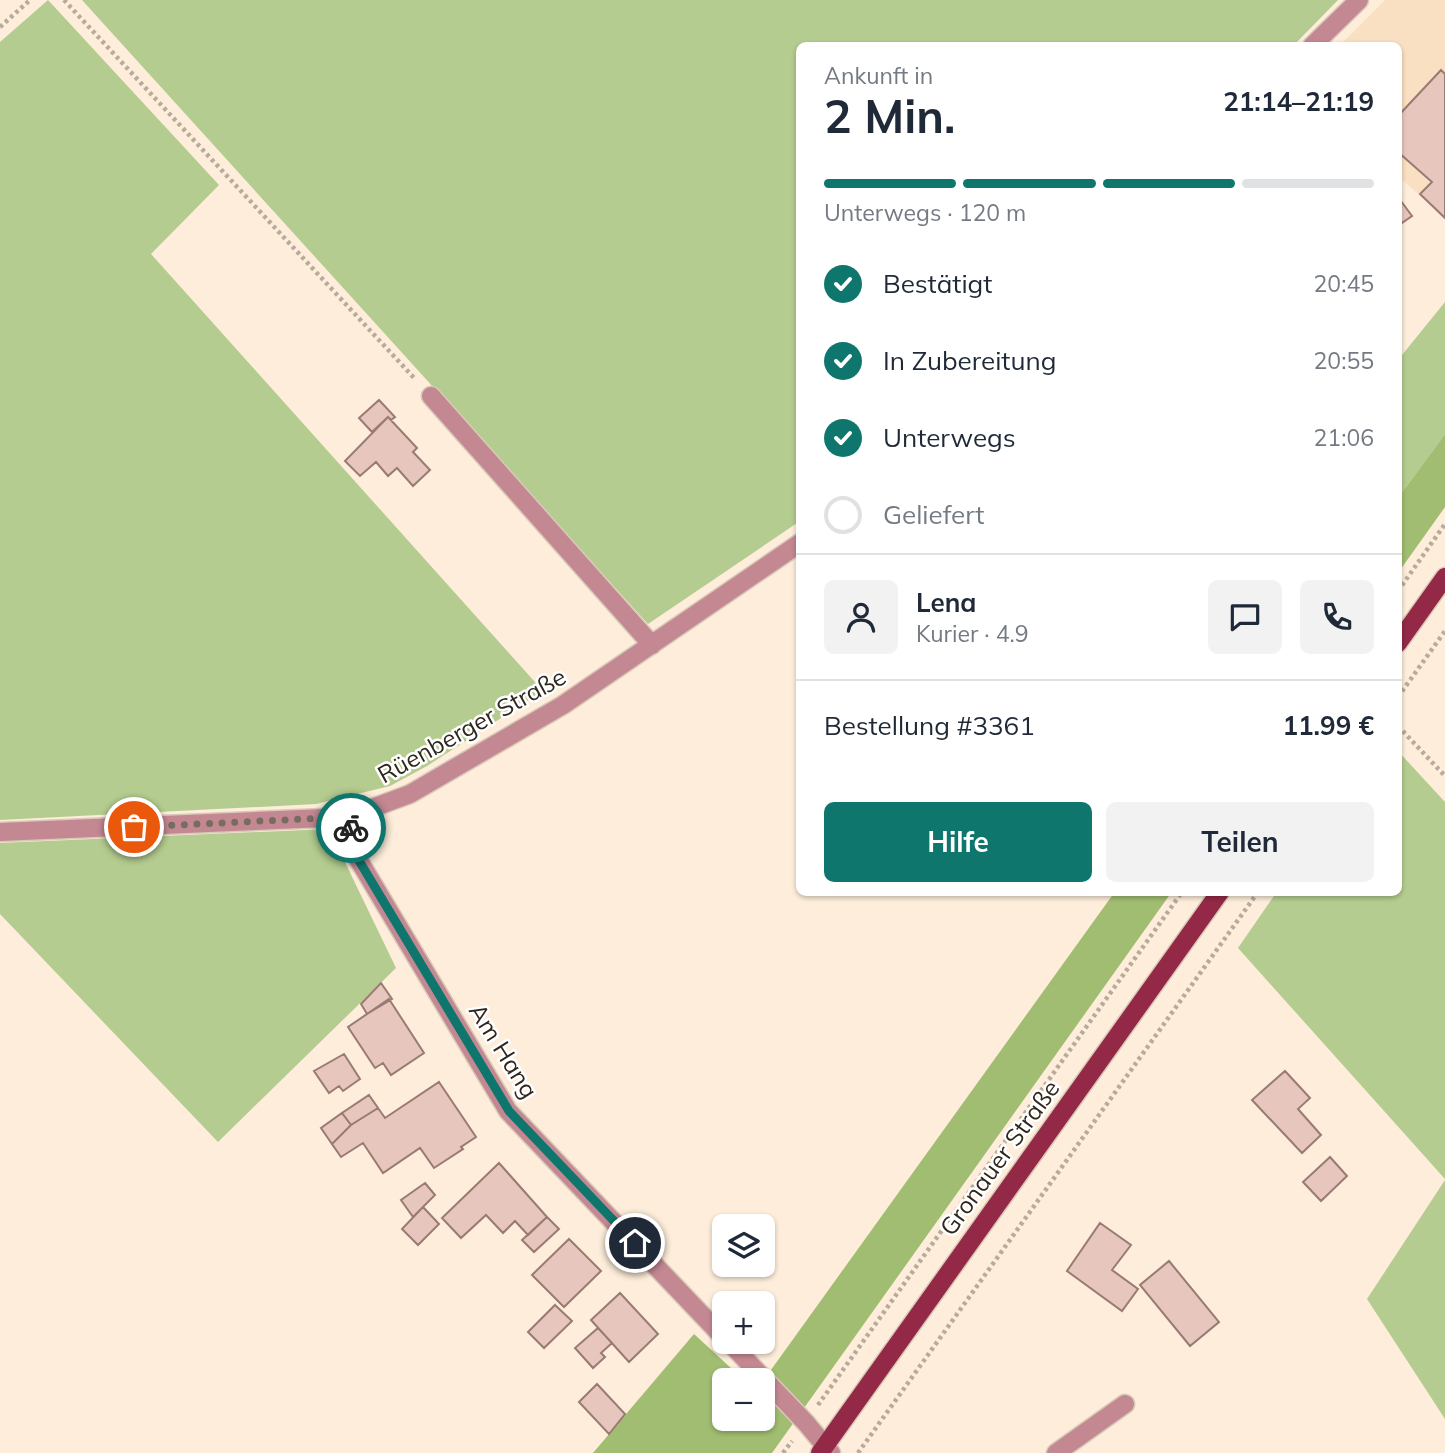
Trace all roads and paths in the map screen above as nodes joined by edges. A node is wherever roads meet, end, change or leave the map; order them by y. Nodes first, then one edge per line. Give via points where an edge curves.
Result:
1 (30, 0) edge
2 (64, 0) edge
3 (1359, 0) edge
4 (0, 27) edge
5 (1316, 42) edge
6 (431, 396) joint
7 (1445, 524) edge
8 (1438, 533) junction
9 (1445, 538) edge
10 (796, 546) edge
11 (1445, 577) edge
12 (1402, 585) edge
13 (1445, 631) edge
14 (1402, 637) edge
15 (652, 645) junction
16 (1402, 690) edge
17 (1402, 730) edge
18 (1445, 776) edge
19 (348, 817) junction
20 (0, 832) edge
21 (1179, 896) edge
22 (1217, 896) edge
23 (1255, 896) edge
24 (712, 1325) edge
25 (740, 1354) edge
26 (1125, 1404) dead end
27 (806, 1423) junction
28 (826, 1451) edge
29 (783, 1453) edge
30 (858, 1453) edge
31 (1056, 1453) edge

1 - 4 path
2 - 6 path
3 - 5 street
6 - 15 street
7 - 8 path
8 - 9 path
8 - 12 path
10 - 15 street, Rüenberger Straße
11 - 14 main road
13 - 16 path
15 - 19 street, Rüenberger Straße via 563,705 410,794
17 - 18 path
19 - 20 street, Rüenberger Straße
19 - 24 street, Am Hang via 358,859 509,1111
21 - 27 path
22 - 28 main road, Gronauer Straße
23 - 30 path
25 - 27 street
26 - 31 street
27 - 28 street
27 - 29 path

